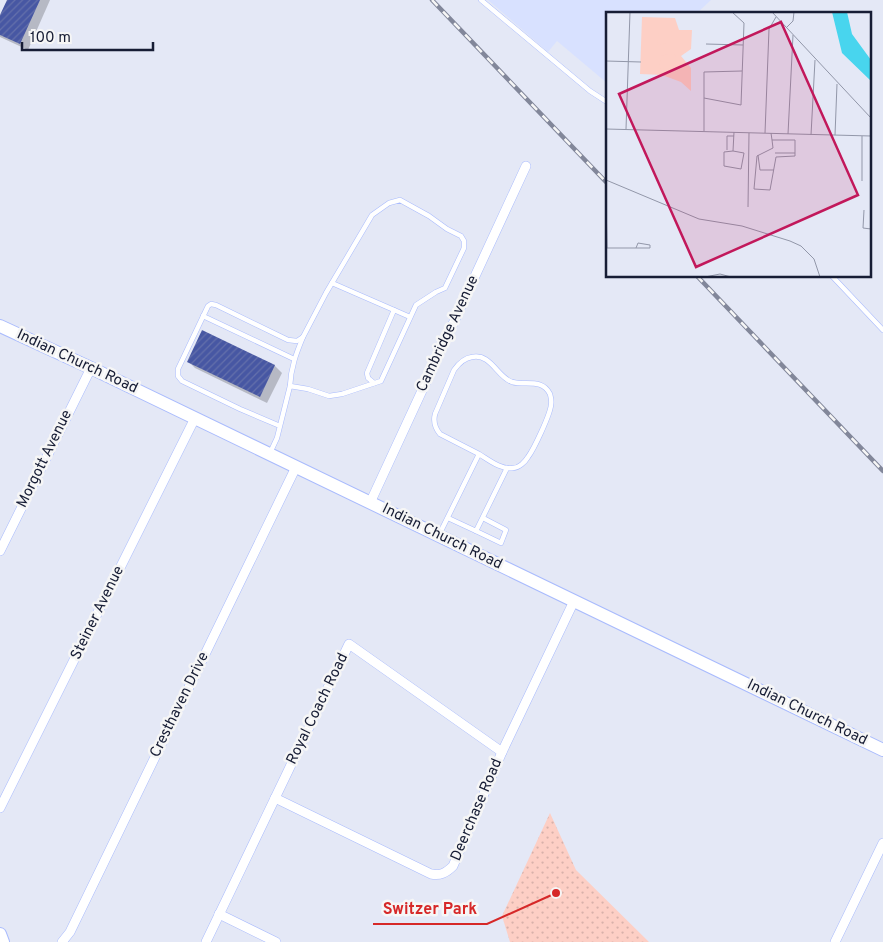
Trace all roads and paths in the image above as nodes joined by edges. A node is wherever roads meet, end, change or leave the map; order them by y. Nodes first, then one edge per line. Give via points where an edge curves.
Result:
1 (481, 0) edge
2 (606, 101) edge
3 (526, 166) dead end
4 (834, 278) edge
5 (332, 283) junction
6 (394, 310) junction
7 (203, 316) junction
8 (410, 317) junction
9 (0, 326) edge
10 (883, 330) edge
11 (303, 337) junction
12 (294, 359) junction
13 (91, 368) junction
14 (374, 383) junction
15 (290, 386) junction
16 (194, 418) junction
17 (280, 426) junction
18 (269, 454) junction
19 (479, 454) junction
20 (296, 467) junction
21 (507, 468) junction
22 (370, 503) junction
23 (448, 518) junction
24 (483, 518) junction
25 (476, 531) junction
26 (439, 536) junction
27 (0, 551) edge
28 (574, 601) junction
29 (883, 750) edge
30 (502, 752) junction
31 (274, 798) junction
32 (0, 808) edge
33 (883, 843) edge
34 (219, 914) junction
35 (0, 934) edge
36 (3, 942) edge
37 (62, 942) edge
38 (206, 942) edge
39 (276, 942) edge
40 (835, 942) edge

1 - 2 lane
3 - 22 street, Cambridge Avenue
4 - 10 lane
5 - 6 lane
5 - 8 lane via 372,215 389,202 400,200 461,236 464,241 464,248 445,288 416,305
5 - 11 lane
6 - 8 lane
6 - 14 lane via 367,373
7 - 11 lane via 211,304 288,340 297,341
7 - 12 lane
7 - 17 lane via 178,369 178,376 182,381
8 - 14 lane via 381,381
9 - 13 street, Indian Church Road
11 - 12 lane
12 - 15 lane
13 - 16 street, Indian Church Road
13 - 27 street, Morgott Avenue
14 - 15 lane via 329,396
15 - 17 lane
16 - 18 street, Indian Church Road
16 - 32 street, Steiner Avenue
17 - 18 lane
18 - 20 street, Indian Church Road
19 - 21 lane
19 - 21 lane via 440,434 434,420 458,364 477,356 487,360 512,382 542,386 551,398 550,413 529,456 523,464
19 - 23 lane
20 - 22 street, Indian Church Road
20 - 37 street, Cresthaven Drive via 70,932
21 - 24 lane
22 - 26 street, Indian Church Road
23 - 25 lane
23 - 26 lane
24 - 25 lane
24 - 25 lane via 506,530 501,543
26 - 28 street, Indian Church Road
28 - 29 street, Indian Church Road
28 - 30 street, Deerchase Road
30 - 31 street, Deerchase Road via 452,866 443,874 431,874
30 - 31 street, Royal Coach Road via 349,644
31 - 34 street, Royal Coach Road
33 - 40 street
34 - 38 street, Royal Coach Road
34 - 39 street
35 - 36 street

